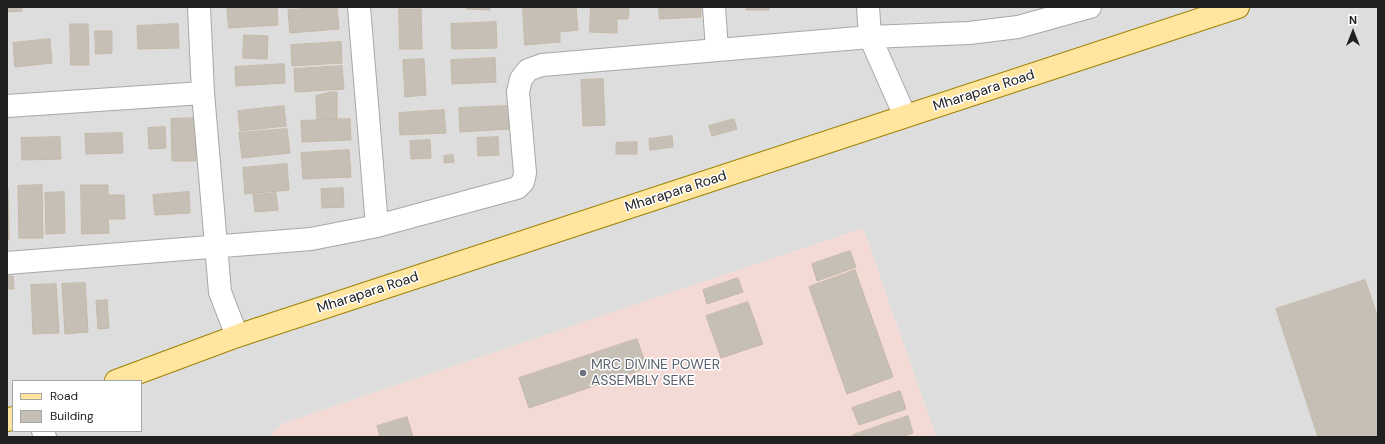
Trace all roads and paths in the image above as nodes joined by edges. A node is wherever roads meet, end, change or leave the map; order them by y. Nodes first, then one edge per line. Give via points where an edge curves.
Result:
1 (199, 7) edge
2 (359, 7) edge
3 (714, 7) edge
4 (868, 7) edge
5 (1090, 7) edge
6 (1238, 7) edge
7 (870, 37) junction
8 (718, 50) junction
9 (203, 93) junction
10 (7, 106) edge
11 (905, 116) junction
12 (377, 226) junction
13 (216, 246) junction
14 (7, 263) edge
15 (237, 336) junction
16 (119, 380) edge

1 - 9 street
2 - 12 street
3 - 8 street
4 - 7 street
5 - 7 street via 1018,27 969,33
6 - 11 main road, Mharapara Road
7 - 8 street
7 - 11 street
8 - 12 street via 542,65 528,70 521,79 518,92 525,173 523,182 517,188
9 - 10 street
9 - 13 street
11 - 15 main road, Mharapara Road
12 - 13 street via 310,239
13 - 14 street
13 - 15 street via 220,292
15 - 16 main road, Mharapara Road

